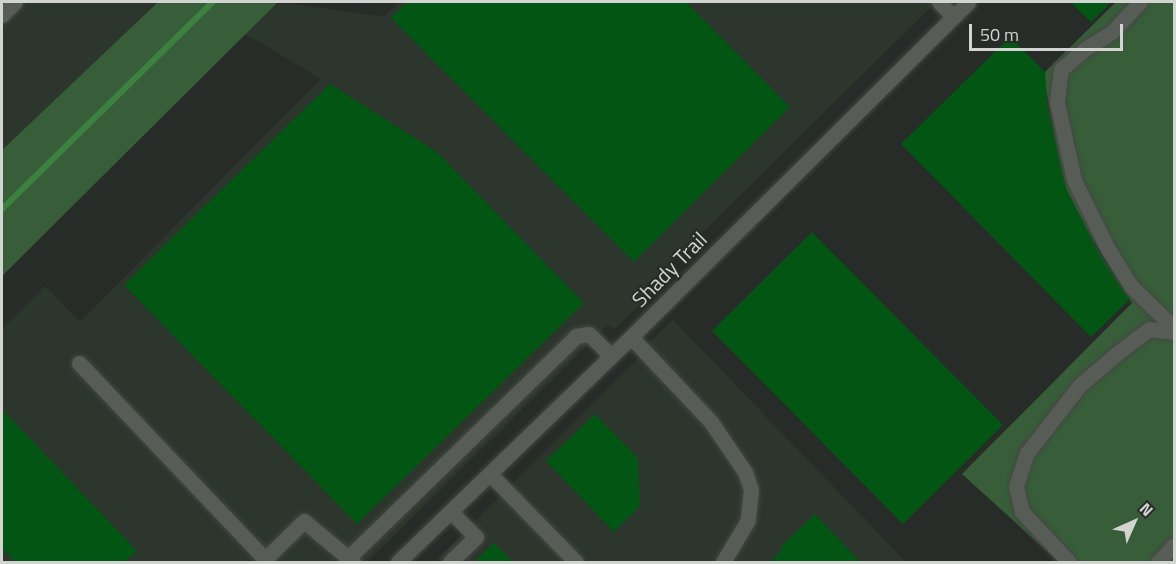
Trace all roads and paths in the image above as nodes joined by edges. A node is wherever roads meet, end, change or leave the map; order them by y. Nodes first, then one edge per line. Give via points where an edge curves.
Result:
1 (15, 2) edge
2 (939, 2) edge
3 (968, 2) edge
4 (1140, 2) edge
5 (2, 15) edge
6 (953, 16) junction
7 (1174, 330) edge
8 (631, 337) junction
9 (611, 356) junction
10 (79, 363) dead end
11 (490, 474) junction
12 (451, 512) junction
13 (1174, 545) edge
14 (409, 559) edge
15 (350, 560) edge
16 (450, 562) edge
17 (576, 562) edge
18 (723, 562) edge
19 (1069, 562) edge
20 (1158, 562) edge

1 - 5 street
2 - 6 street
3 - 6 street, Shady Trail
4 - 7 street via 1112,32 1061,69 1057,102 1074,180 1103,240 1131,286
6 - 8 street, Shady Trail
7 - 19 street via 1149,329 1120,351 1080,385 1027,453 1016,486 1023,512
8 - 9 street, Shady Trail
8 - 18 street via 711,422 745,472 751,489 748,519
9 - 11 street, Shady Trail
9 - 15 street via 589,334 576,336
10 - 15 street via 264,559 304,521
11 - 12 street, Shady Trail
11 - 17 street
12 - 14 street, Shady Trail
12 - 16 street via 476,537
13 - 20 street

